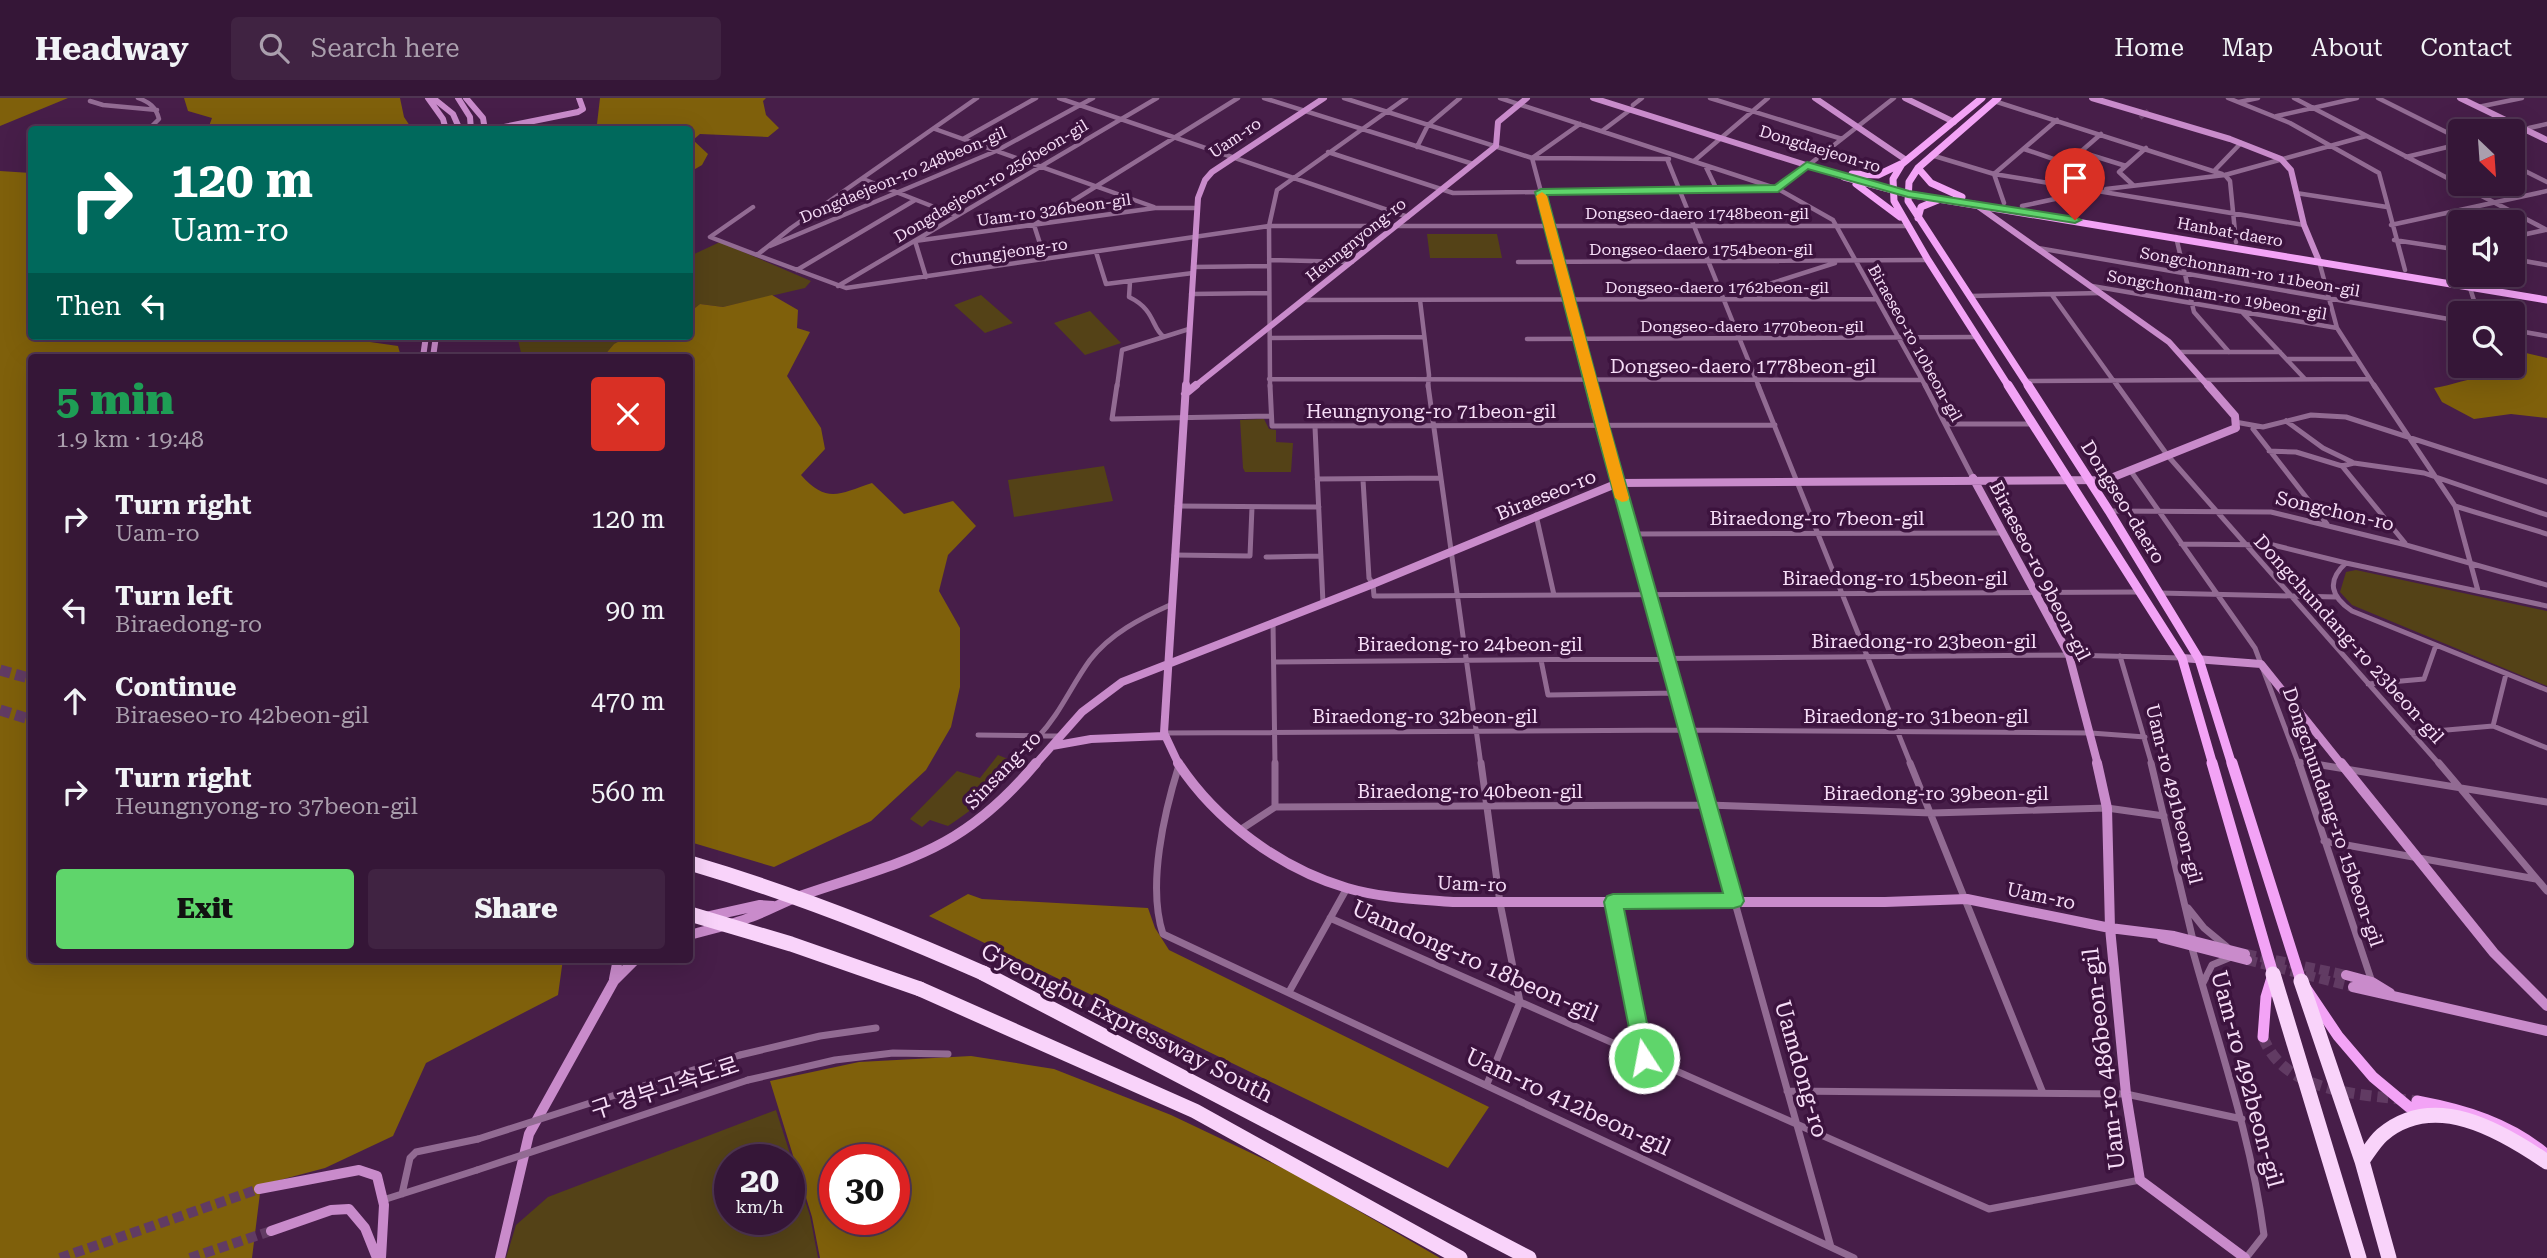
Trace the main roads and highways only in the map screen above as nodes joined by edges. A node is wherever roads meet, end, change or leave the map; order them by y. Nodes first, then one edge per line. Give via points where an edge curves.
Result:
1 (431, 98) edge
2 (458, 98) edge
3 (466, 98) edge
4 (1324, 98) edge
5 (1527, 98) edge
6 (1593, 98) edge
7 (1611, 98) edge
8 (1815, 98) edge
9 (1905, 98) edge
10 (1982, 98) edge
11 (2092, 98) edge
12 (2460, 98) edge
13 (2468, 98) edge
14 (580, 99) edge
15 (1996, 99) edge
16 (2481, 106) junction
17 (1631, 107) junction
18 (1954, 122) junction
19 (445, 126) edge
20 (458, 126) edge
21 (471, 126) edge
22 (486, 126) edge
23 (508, 126) edge
24 (2547, 138) edge
25 (1904, 162) junction
26 (1918, 168) junction
27 (1846, 175) junction
28 (1893, 188) junction
29 (1908, 191) junction
30 (1964, 197) junction
31 (1945, 199) junction
32 (1974, 203) junction
33 (1918, 218) junction
34 (1906, 224) junction
35 (2317, 258) junction
36 (2448, 276) edge
37 (2508, 287) edge
38 (2547, 295) edge
39 (2547, 300) edge
40 (1185, 394) junction
41 (1973, 478) junction
42 (2069, 481) junction
43 (2089, 481) junction
44 (2182, 658) junction
45 (2199, 659) junction
46 (1166, 666) junction
47 (1164, 734) junction
48 (1052, 746) junction
49 (693, 864) edge
50 (773, 906) junction
51 (693, 915) edge
52 (693, 920) edge
53 (2110, 928) junction
54 (693, 934) edge
55 (2246, 957) tunnel mouth
56 (617, 963) edge
57 (632, 963) edge
58 (2273, 974) junction
59 (2346, 975) tunnel mouth
60 (614, 981) junction
61 (2301, 981) junction
62 (2353, 987) tunnel mouth
63 (920, 989) joint
64 (2391, 994) junction
65 (2547, 1006) edge
66 (2547, 1031) edge
67 (2263, 1037) tunnel mouth
68 (2421, 1107) junction
69 (2547, 1155) edge
70 (2362, 1161) junction
71 (2547, 1162) edge
72 (259, 1189) tunnel mouth
73 (271, 1231) tunnel mouth
74 (379, 1258) edge
75 (500, 1258) edge
76 (1460, 1258) edge
77 (1529, 1258) edge
78 (2245, 1258) edge
79 (2359, 1258) edge
80 (2389, 1258) edge

1 - 19 main road
1 - 20 main road via 453,114
2 - 21 main road
3 - 22 main road
4 - 40 main road, Uam-ro via 1205,180 1196,208
5 - 40 main road, Heungnyong-ro via 1498,122 1496,146
6 - 17 main road, Dongdaejeon-ro
7 - 17 main road, Dongdaejeon-ro
8 - 25 main road
9 - 18 main road
10 - 18 main road
11 - 35 main road via 2281,159 2291,170
12 - 16 main road
13 - 16 main road
14 - 23 main road via 581,110
15 - 26 main road
16 - 24 main road
17 - 27 main road, Dongdaejeon-ro
18 - 25 main road
25 - 27 main road via 1872,176
25 - 28 main road
26 - 29 main road
26 - 30 main road via 1930,182
27 - 28 main road, Dongdaejeon-ro
27 - 34 main road
28 - 29 main road, Dongdaejeon-ro
28 - 34 main road, Dongseo-daero
29 - 30 main road, Hanbat-daero
29 - 31 main road, Hanbat-daero
29 - 33 main road, Dongseo-daero
30 - 35 main road, Hanbat-daero
31 - 32 main road, Hanbat-daero
31 - 33 main road via 1920,207
32 - 35 main road, Hanbat-daero
32 - 43 main road, Biraeseo-ro via 2179,352 2235,416 2236,428 2221,435 2106,480
33 - 43 main road, Dongseo-daero
34 - 42 main road, Dongseo-daero
35 - 36 main road, Hanbat-daero
35 - 39 main road, Hanbat-daero
37 - 38 main road, Hanbat-daero
40 - 46 main road, Uam-ro
41 - 42 main road, Biraeseo-ro
41 - 46 main road, Biraeseo-ro via 1618,483
41 - 53 main road, Biraeseo-ro 9beon-gil via 2069,655 2106,808
42 - 43 main road, Biraeseo-ro
42 - 44 main road, Dongseo-daero
43 - 45 main road, Dongseo-daero
44 - 45 main road
44 - 58 main road, Dongseo-daero
45 - 61 main road, Dongseo-daero
45 - 65 main road, Dongchundang-ro 15beon-gil via 2261,664 2494,953
46 - 47 main road, Uam-ro
46 - 48 main road, Sinsang-ro via 1106,691
47 - 48 main road
47 - 53 main road, Uam-ro via 1179,765 1240,830 1291,866 1347,888 1400,898 1500,903 1967,899
48 - 50 main road, Sinsang-ro via 1000,804 944,845 903,865
49 - 77 highway, Gyeongbu Expressway South, bridge via 880,927 984,973
50 - 52 main road
50 - 54 main road
51 - 63 highway, bridge
53 - 55 main road, Uam-ro
53 - 78 main road, Uam-ro 486beon-gil via 2126,1094 2140,1180
56 - 60 main road
57 - 60 main road
58 - 67 main road
58 - 79 highway
59 - 64 main road via 2372,982
60 - 75 main road via 529,1133
61 - 68 main road, Dongseo-daero via 2361,1062 2405,1105
61 - 70 highway
62 - 64 main road
63 - 76 highway via 1195,1111
64 - 66 main road
68 - 69 main road via 2463,1110 2498,1122
68 - 70 highway via 2385,1134
68 - 71 highway via 2488,1127
70 - 80 highway
72 - 74 main road via 359,1170 377,1176 383,1200
73 - 74 main road via 331,1210 349,1209 365,1228

